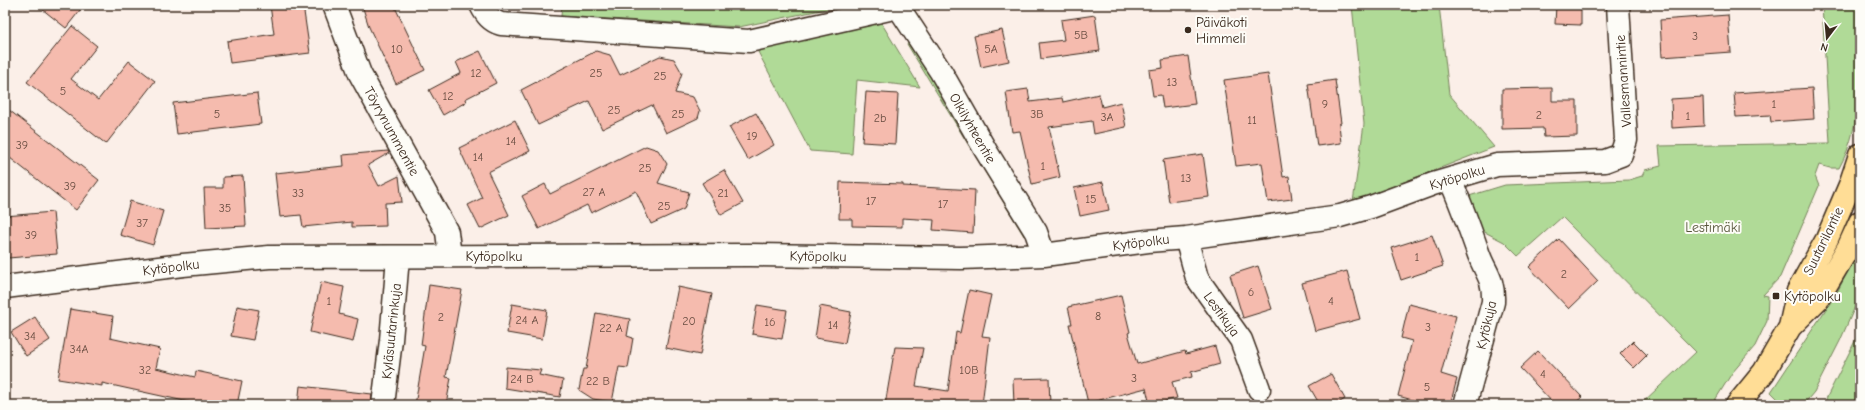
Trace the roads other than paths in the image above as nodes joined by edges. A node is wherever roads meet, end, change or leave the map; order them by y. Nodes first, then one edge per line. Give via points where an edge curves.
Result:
1 (334, 5) edge
2 (481, 5) edge
3 (1618, 5) edge
4 (898, 6) edge
5 (1621, 155) joint
6 (1860, 155) edge
7 (1450, 179) junction
8 (1860, 222) edge
9 (1186, 238) junction
10 (1044, 255) junction
11 (450, 256) junction
12 (398, 257) junction
13 (5, 288) edge
14 (1790, 327) junction
15 (1259, 389) dead end
16 (384, 405) edge
17 (1465, 405) edge
18 (1737, 405) edge

1 - 11 street, Töyrynummentie via 360,74 447,232
2 - 4 street via 485,14 494,22 502,24 749,41
3 - 5 street, Vallesmannintie via 1626,140
4 - 10 street, Olkilyhteentie via 941,72 1036,232
5 - 7 street, Kytöpolku via 1605,161 1498,165
6 - 14 main road, Suutarilantie via 1827,239 1798,291
7 - 9 street, Kytöpolku via 1340,216
7 - 17 street, Kytökuja via 1491,279 1493,290 1493,302
8 - 14 main road, Suutarilantie via 1848,248 1817,300
9 - 10 street, Kytöpolku
9 - 15 street, Lestikuja via 1197,278 1241,340
10 - 11 street, Kytöpolku via 961,258 749,254
11 - 12 street, Kytöpolku
12 - 13 street, Kytöpolku via 269,257 183,265
12 - 16 street, Kyläsuutarinkuja
14 - 18 main road, Suutarilantie via 1764,372

